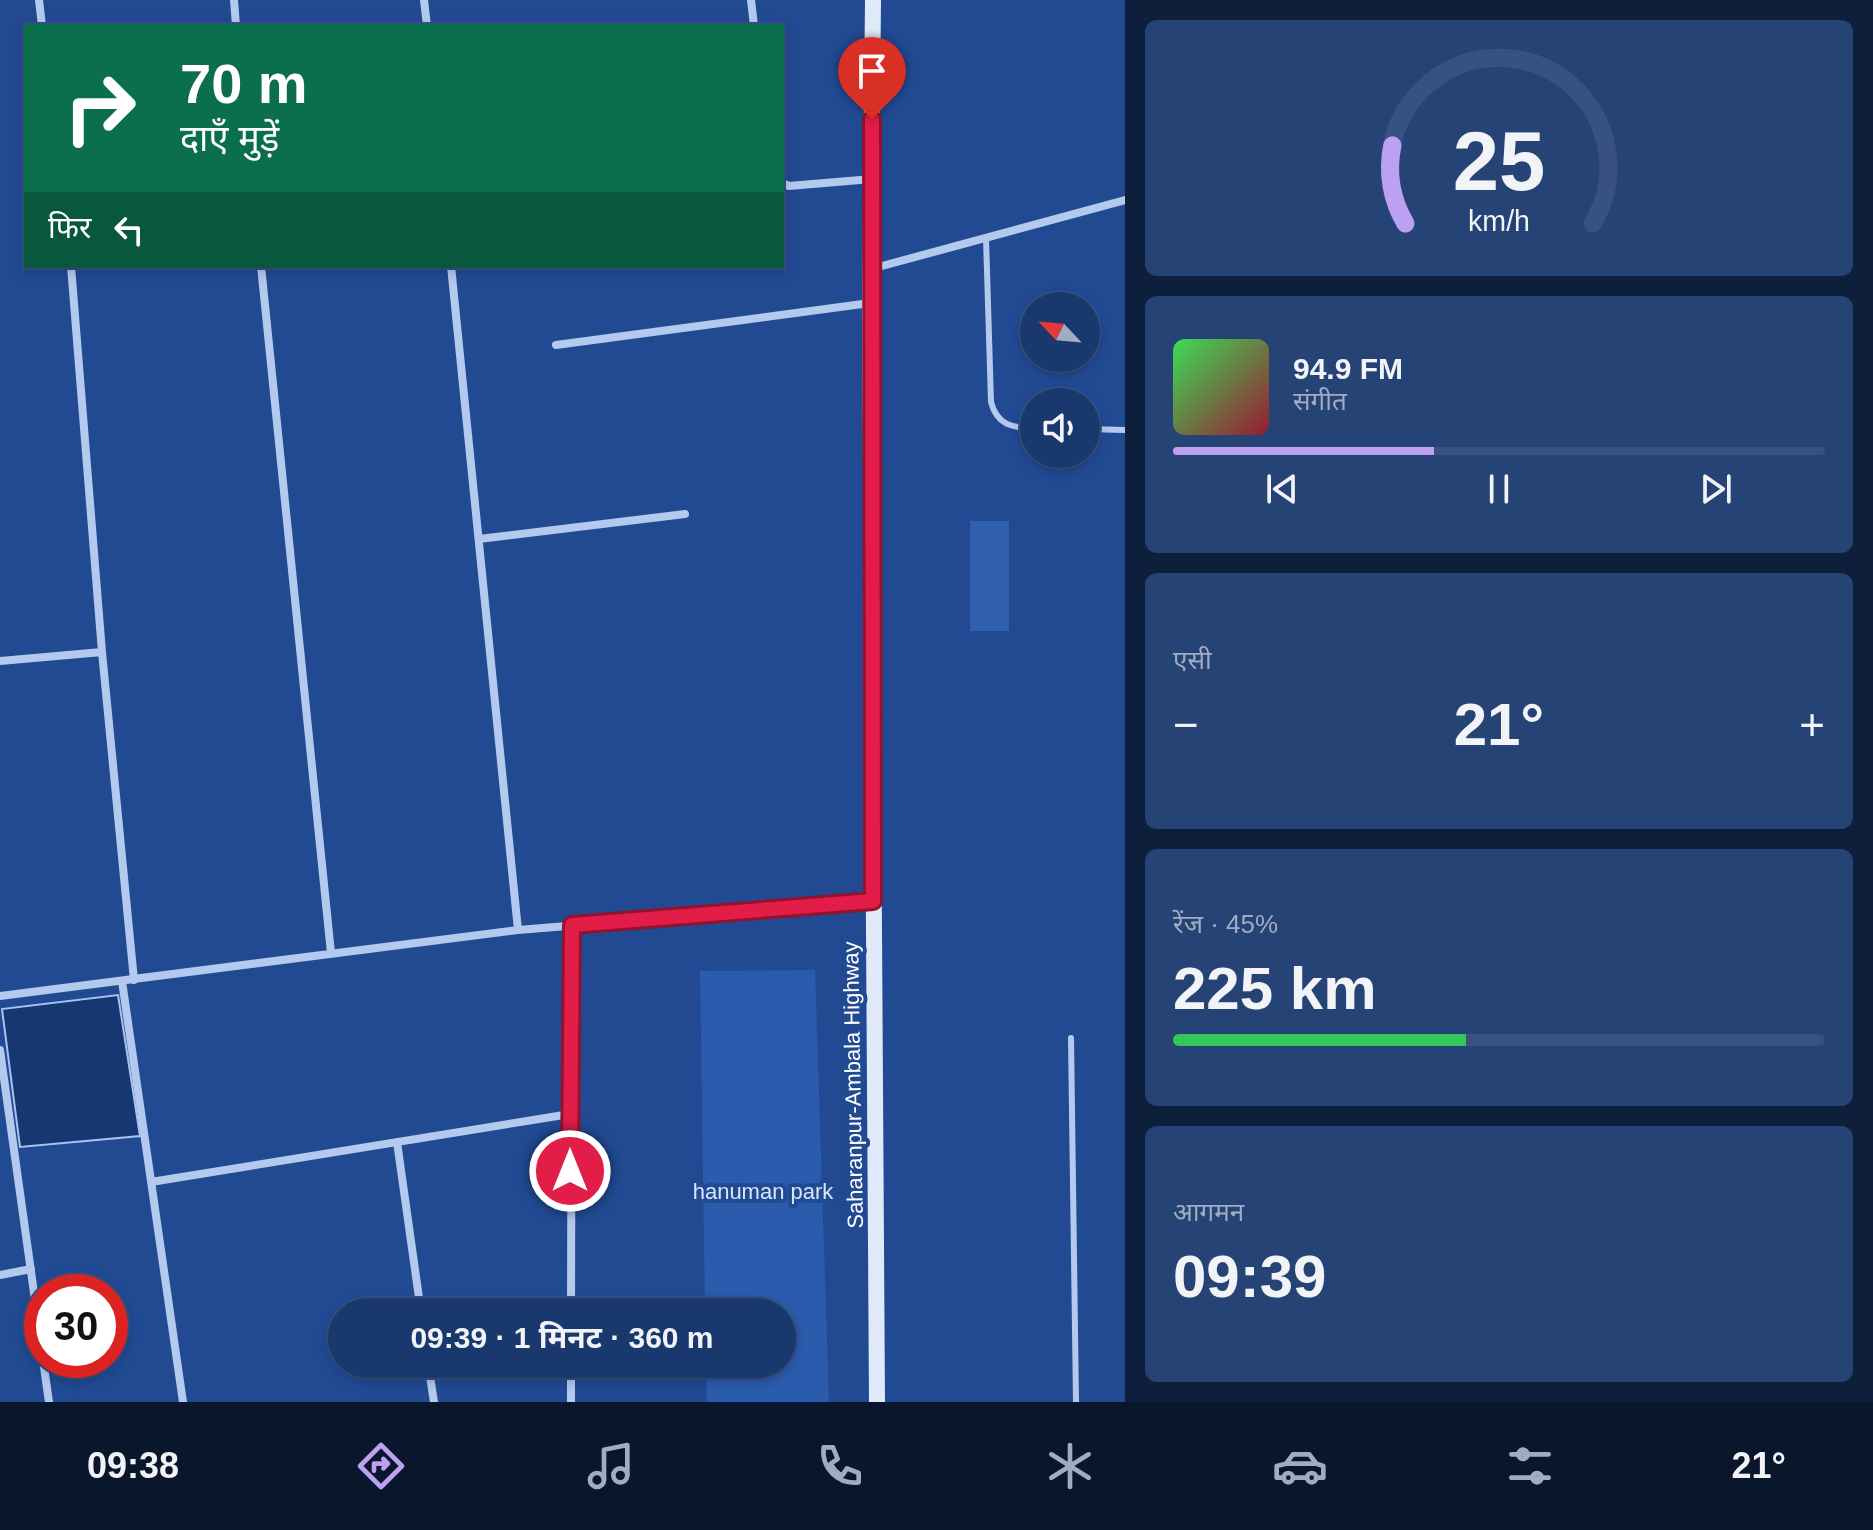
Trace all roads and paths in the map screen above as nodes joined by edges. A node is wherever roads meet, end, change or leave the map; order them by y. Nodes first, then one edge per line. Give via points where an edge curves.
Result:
1 (39, 0) edge
2 (234, 0) edge
3 (424, 0) edge
4 (751, 0) edge
5 (873, 0) edge
6 (42, 24) edge
7 (236, 24) edge
8 (427, 24) edge
9 (754, 24) edge
10 (872, 179) junction
11 (784, 184) edge
12 (1125, 200) edge
13 (986, 238) junction
14 (71, 268) edge
15 (261, 268) edge
16 (451, 268) edge
17 (871, 269) junction
18 (870, 302) junction
19 (556, 345) dead end
20 (1020, 428) edge
21 (1100, 429) edge
22 (1125, 430) edge
23 (685, 514) dead end
24 (479, 539) junction
25 (102, 652) junction
26 (0, 661) edge
27 (873, 901) junction
28 (572, 925) junction
29 (518, 930) junction
30 (331, 953) junction
31 (134, 980) junction
32 (122, 981) junction
33 (0, 996) edge
34 (1071, 1038) dead end
35 (0, 1050) edge
36 (570, 1114) junction
37 (397, 1142) junction
38 (151, 1182) junction
39 (31, 1269) junction
40 (32, 1274) edge
41 (0, 1275) edge
42 (419, 1298) edge
43 (571, 1298) edge
44 (46, 1378) edge
45 (430, 1378) edge
46 (571, 1378) edge
47 (49, 1402) edge
48 (183, 1402) edge
49 (434, 1402) edge
50 (571, 1402) edge
51 (877, 1402) edge
52 (1076, 1402) edge

1 - 6 street
2 - 7 street
3 - 8 street
4 - 9 street
5 - 10 main road, Saharanpur-Ambala Highway
10 - 11 street
10 - 17 main road, Saharanpur-Ambala Highway
12 - 13 street
13 - 17 street
13 - 20 lane via 991,402 1002,423
14 - 25 street
15 - 30 street
16 - 24 street
17 - 18 main road, Saharanpur-Ambala Highway
18 - 19 street
18 - 27 main road, Saharanpur-Ambala Highway
21 - 22 lane
23 - 24 street
24 - 29 street
25 - 26 street
25 - 31 street
27 - 28 street
27 - 51 main road, Saharanpur-Ambala Highway
28 - 29 street
28 - 36 street
29 - 30 street
30 - 31 street
31 - 32 street
32 - 33 street
32 - 38 street
34 - 52 lane
35 - 39 street
36 - 37 street
36 - 43 street
37 - 38 street
37 - 42 street
38 - 48 street
39 - 40 street
39 - 41 street
44 - 47 street
45 - 49 street
46 - 50 street

